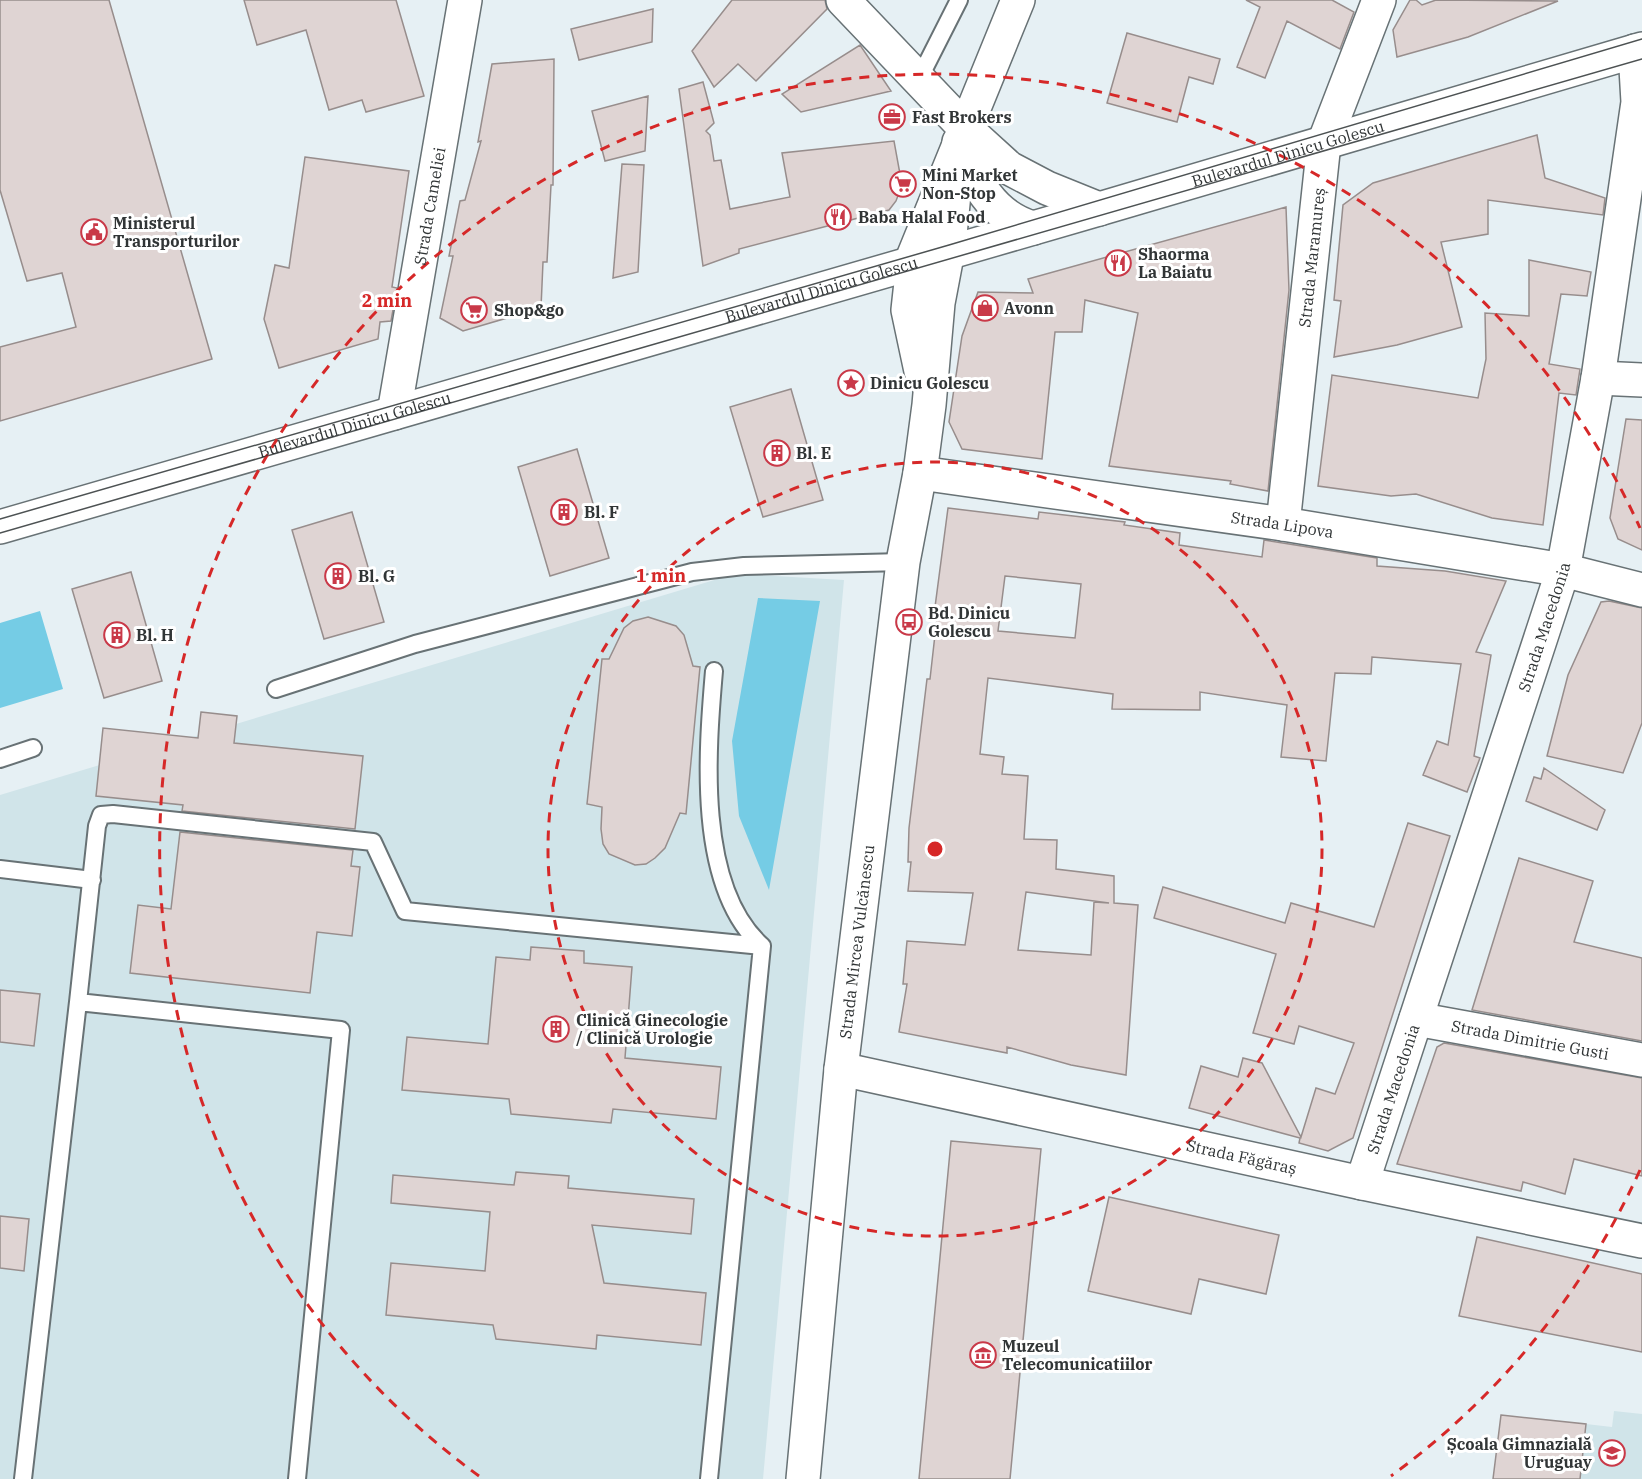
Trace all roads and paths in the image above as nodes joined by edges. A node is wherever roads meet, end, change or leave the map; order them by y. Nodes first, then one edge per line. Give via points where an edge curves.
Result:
1 (465, 0) edge
2 (843, 0) edge
3 (958, 0) edge
4 (1018, 0) edge
5 (1379, 0) edge
6 (1638, 50) edge
7 (919, 79) junction
8 (962, 135) junction
9 (1324, 143) junction
10 (1099, 210) junction
11 (1034, 228) junction
12 (947, 253) junction
13 (913, 263) junction
14 (1598, 378) junction
15 (1642, 380) edge
16 (929, 405) junction
17 (394, 413) junction
18 (920, 473) junction
19 (1283, 524) junction
20 (0, 527) edge
21 (903, 562) junction
22 (1563, 570) junction
23 (1642, 590) edge
24 (714, 671) dead end
25 (276, 689) dead end
26 (33, 748) dead end
27 (0, 759) edge
28 (0, 868) edge
29 (92, 880) junction
30 (762, 946) junction
31 (78, 1002) junction
32 (1416, 1019) junction
33 (1642, 1060) edge
34 (841, 1069) junction
35 (1362, 1183) junction
36 (1642, 1241) edge
37 (23, 1479) edge
38 (297, 1479) edge
39 (709, 1479) edge
40 (803, 1479) edge

1 - 17 street, Strada Cameliei
2 - 7 street
3 - 7 lane
4 - 8 street, Strada Mircea Vulcănescu
5 - 9 street, Strada Maramureș
6 - 9 street, Bulevardul Dinicu Golescu
6 - 14 street, Strada Macedonia via 1638,102
7 - 8 street
8 - 10 street via 1009,168
8 - 11 street via 975,181 990,201 1003,214
8 - 12 street, Strada Mircea Vulcănescu
8 - 13 street, Strada Mircea Vulcănescu
9 - 10 street, Bulevardul Dinicu Golescu
9 - 19 street, Strada Maramureș
10 - 11 street, Bulevardul Dinicu Golescu
11 - 12 street, Bulevardul Dinicu Golescu
12 - 13 street, Bulevardul Dinicu Golescu
12 - 16 street, Strada Mircea Vulcănescu via 938,303
13 - 16 street, Strada Mircea Vulcănescu via 909,310
13 - 17 street, Bulevardul Dinicu Golescu
14 - 15 street
14 - 22 street, Strada Macedonia
16 - 18 street, Strada Mircea Vulcănescu
17 - 20 street, Bulevardul Dinicu Golescu
18 - 19 street, Strada Lipova
18 - 21 street, Strada Mircea Vulcănescu
19 - 22 street, Strada Lipova
21 - 25 lane via 744,566 692,572 415,644
21 - 34 street, Strada Mircea Vulcănescu
22 - 23 street, Strada Lipova
22 - 32 street, Strada Macedonia
24 - 30 lane via 708,774 714,835 732,909
26 - 27 lane
28 - 29 lane
29 - 30 lane via 97,826 101,815 113,814 373,842 405,910
29 - 31 lane
30 - 39 lane
31 - 37 lane
31 - 38 lane via 341,1030
32 - 33 street, Strada Dimitrie Gusti
32 - 35 street, Strada Macedonia
34 - 35 street, Strada Făgăraș
34 - 40 street, Strada Mircea Vulcănescu
35 - 36 street, Strada Făgăraș

